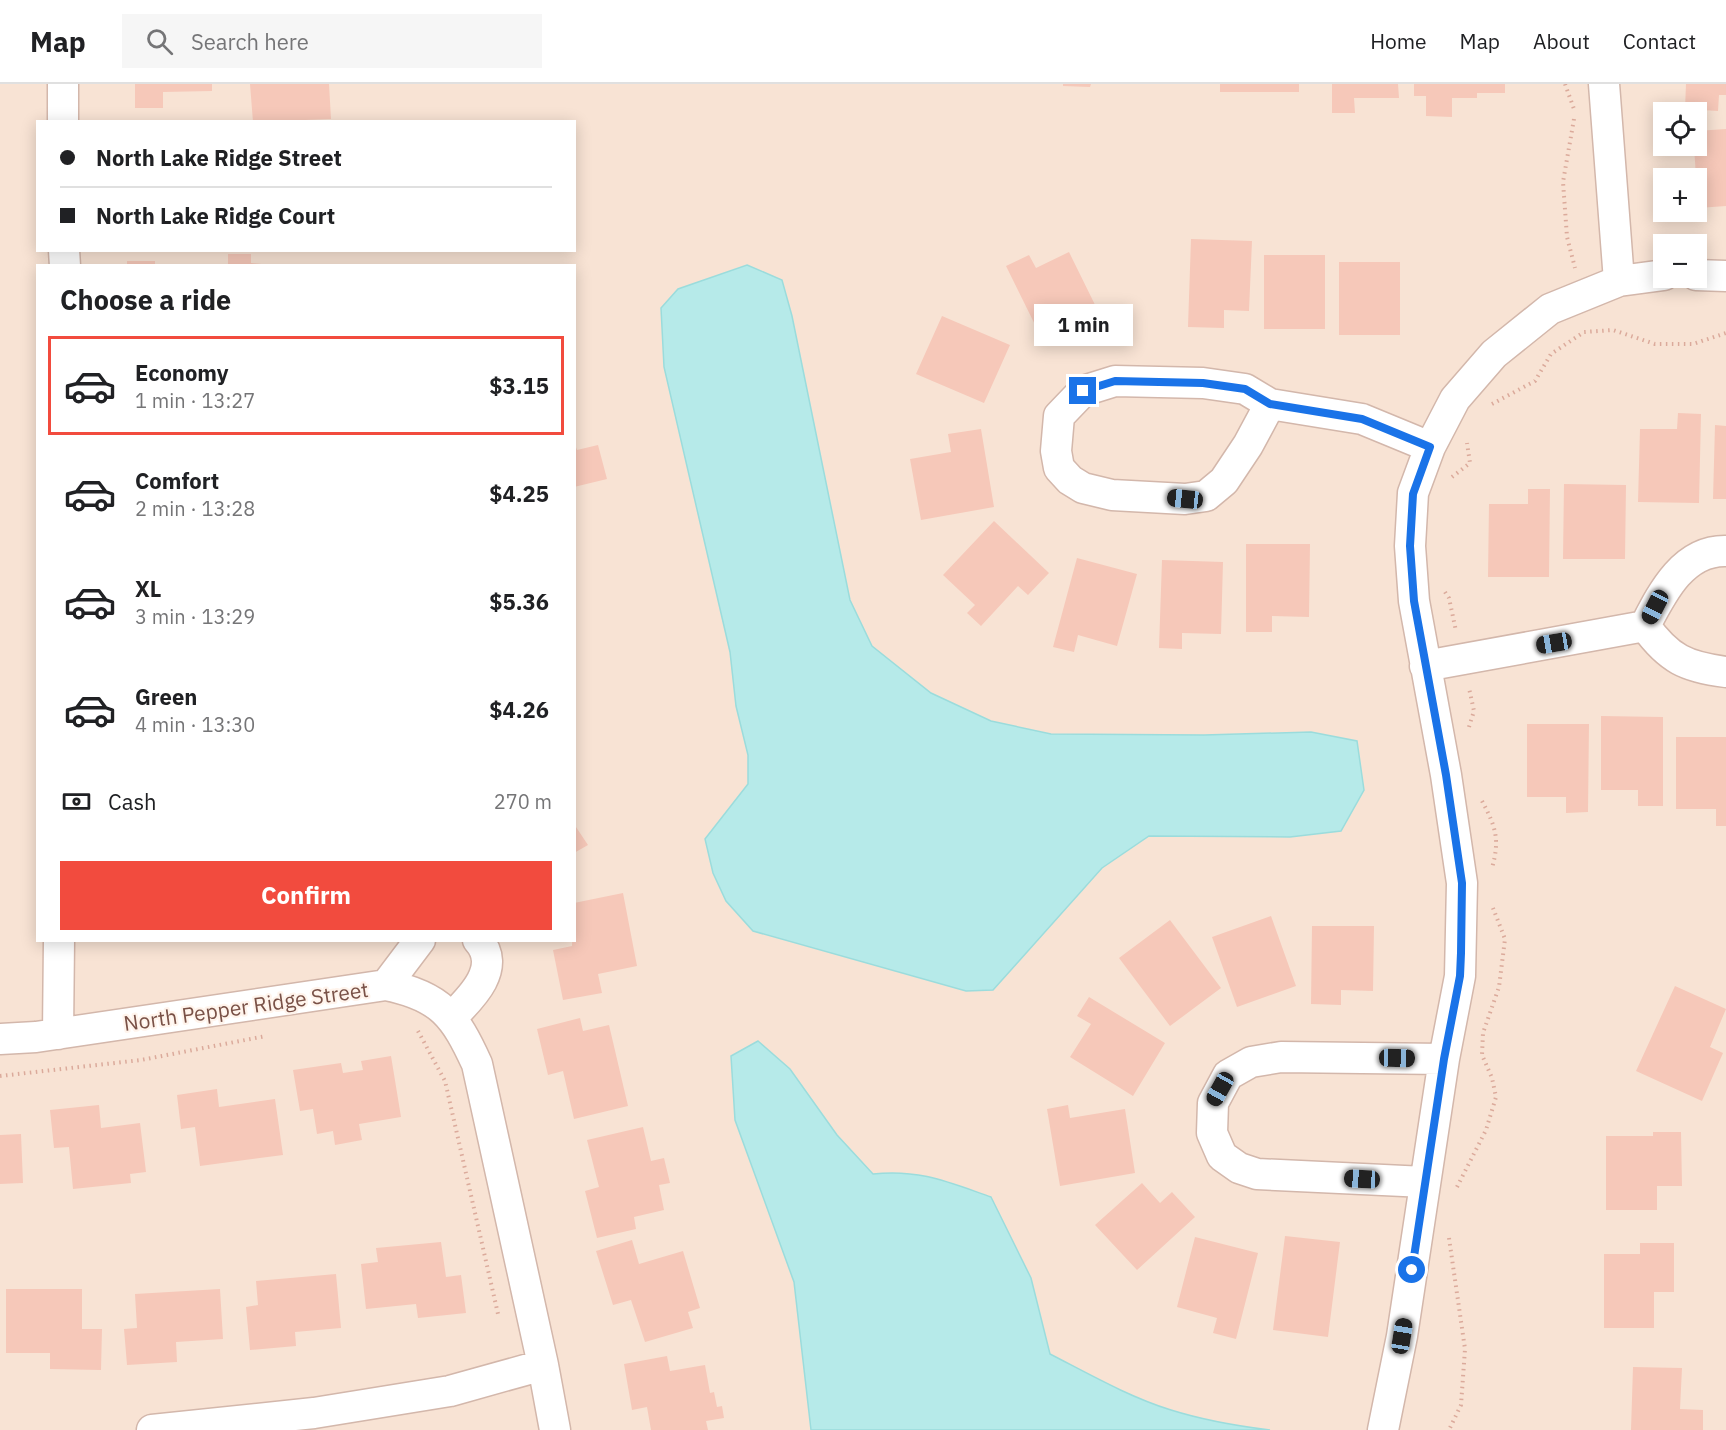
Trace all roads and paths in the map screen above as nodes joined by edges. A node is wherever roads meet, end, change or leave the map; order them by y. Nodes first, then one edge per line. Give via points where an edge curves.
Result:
1 (63, 84) edge
2 (1565, 84) edge
3 (1604, 84) edge
4 (63, 120) edge
5 (1707, 275) edge
6 (1653, 276) edge
7 (1726, 276) edge
8 (1619, 281) junction
9 (1579, 296) junction
10 (1726, 333) edge
11 (1270, 404) junction
12 (1486, 406) dead end
13 (1466, 436) dead end
14 (1430, 447) junction
15 (1444, 483) dead end
16 (1726, 551) edge
17 (1441, 587) dead end
18 (1645, 626) junction
19 (1463, 659) junction
20 (1425, 666) junction
21 (1726, 672) edge
22 (1468, 730) dead end
23 (1479, 796) dead end
24 (1491, 870) dead end
25 (1492, 899) dead end
26 (59, 942) edge
27 (418, 942) edge
28 (480, 942) edge
29 (386, 985) junction
30 (451, 1018) junction
31 (410, 1026) dead end
32 (58, 1034) junction
33 (278, 1034) dead end
34 (0, 1039) edge
35 (1444, 1059) junction
36 (0, 1076) edge
37 (1425, 1182) junction
38 (1456, 1193) dead end
39 (1447, 1227) dead end
40 (499, 1317) dead end
41 (543, 1365) junction
42 (152, 1430) edge
43 (555, 1430) edge
44 (1383, 1430) edge
45 (1449, 1430) edge

1 - 4 street
2 - 9 path via 1575,112 1563,182 1567,237
3 - 8 street
5 - 7 street
6 - 8 street
8 - 9 street
9 - 14 street via 1550,309 1494,354 1455,399
10 - 12 path via 1693,344 1655,345 1613,330 1584,332 1551,354 1535,381
11 - 11 street via 1245,389 1203,383 1115,381 1083,391 1059,416 1059,468 1083,488 1112,495 1185,499 1206,496 1224,481
11 - 14 street via 1362,419
13 - 15 path via 1470,463
14 - 20 street via 1413,494 1410,546
16 - 18 street via 1705,553 1682,569 1665,587
17 - 19 path via 1449,598
18 - 19 street
18 - 21 street via 1661,649 1677,660
19 - 20 street
19 - 22 path via 1474,711
20 - 35 street via 1462,883 1460,976
23 - 24 path via 1494,824 1497,848
25 - 38 path via 1505,939 1499,987 1483,1033 1482,1054 1496,1097 1486,1130
26 - 32 street
27 - 29 street
28 - 30 street via 486,964 483,982
29 - 30 street, North Pepper Ridge Street via 429,998
29 - 32 street, North Pepper Ridge Street
30 - 41 street, North Pepper Ridge Street via 477,1064
31 - 40 path via 422,1036 445,1081
32 - 34 street, North Pepper Ridge Street
33 - 36 path via 141,1060
35 - 37 street
35 - 37 street via 1281,1058 1251,1062 1228,1075 1213,1103 1212,1133 1222,1156 1239,1168 1257,1174
37 - 44 street via 1402,1336
39 - 45 path via 1465,1349 1461,1405
41 - 42 street via 439,1392 314,1413
41 - 43 street, North Pepper Ridge Street

